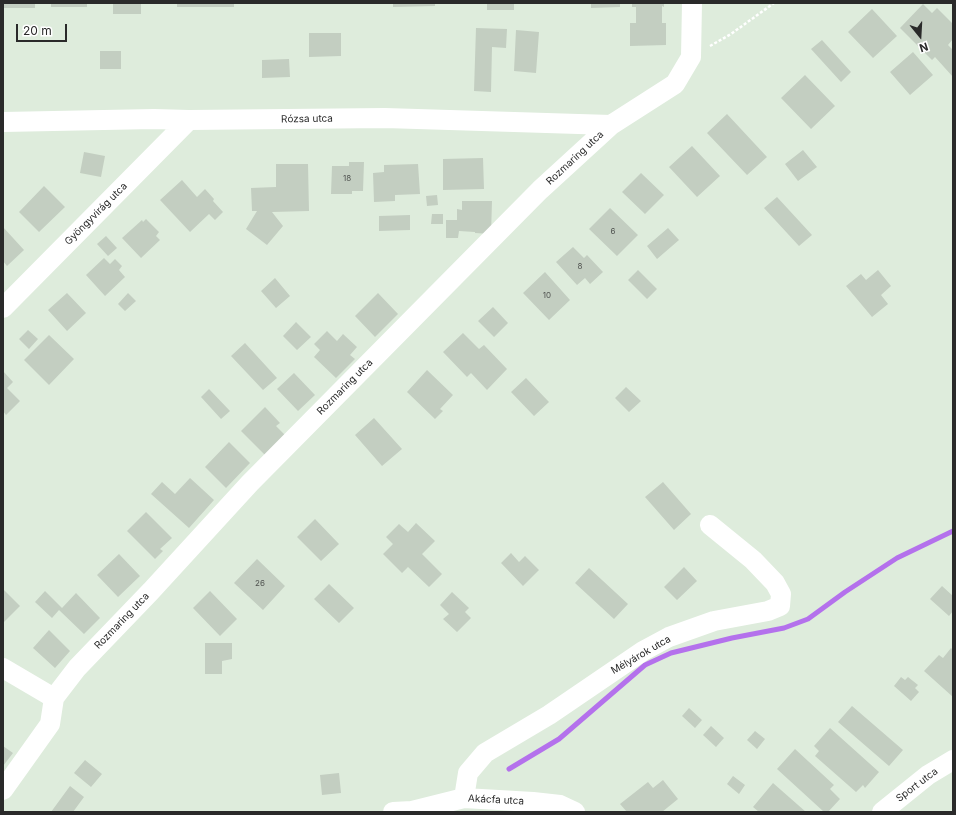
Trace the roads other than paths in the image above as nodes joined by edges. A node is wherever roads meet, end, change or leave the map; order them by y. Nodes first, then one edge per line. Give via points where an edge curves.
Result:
1 (692, 3) edge
2 (189, 120) junction
3 (3, 122) edge
4 (611, 125) junction
5 (3, 308) edge
6 (710, 525) dead end
7 (3, 668) edge
8 (54, 698) junction
9 (953, 760) edge
10 (3, 790) edge
11 (464, 798) junction
12 (405, 812) edge
13 (575, 812) edge
14 (882, 812) edge

1 - 4 street, Rozmaring utca via 691,57 675,84
2 - 3 street, Rózsa utca
2 - 4 street, Rózsa utca via 384,118
2 - 5 street, Gyöngyvirág utca
4 - 8 street, Rozmaring utca via 540,190 250,483 77,668
6 - 11 street, Mélyárok utca via 753,560 775,583 781,594 780,606 768,611 714,622 669,637 643,651 549,715 485,753 468,773
7 - 8 street
8 - 10 street, Rozmaring utca via 50,724
9 - 14 street, Sport utca via 928,775
11 - 12 street, Akácfa utca
11 - 13 street, Akácfa utca via 532,802 560,806

